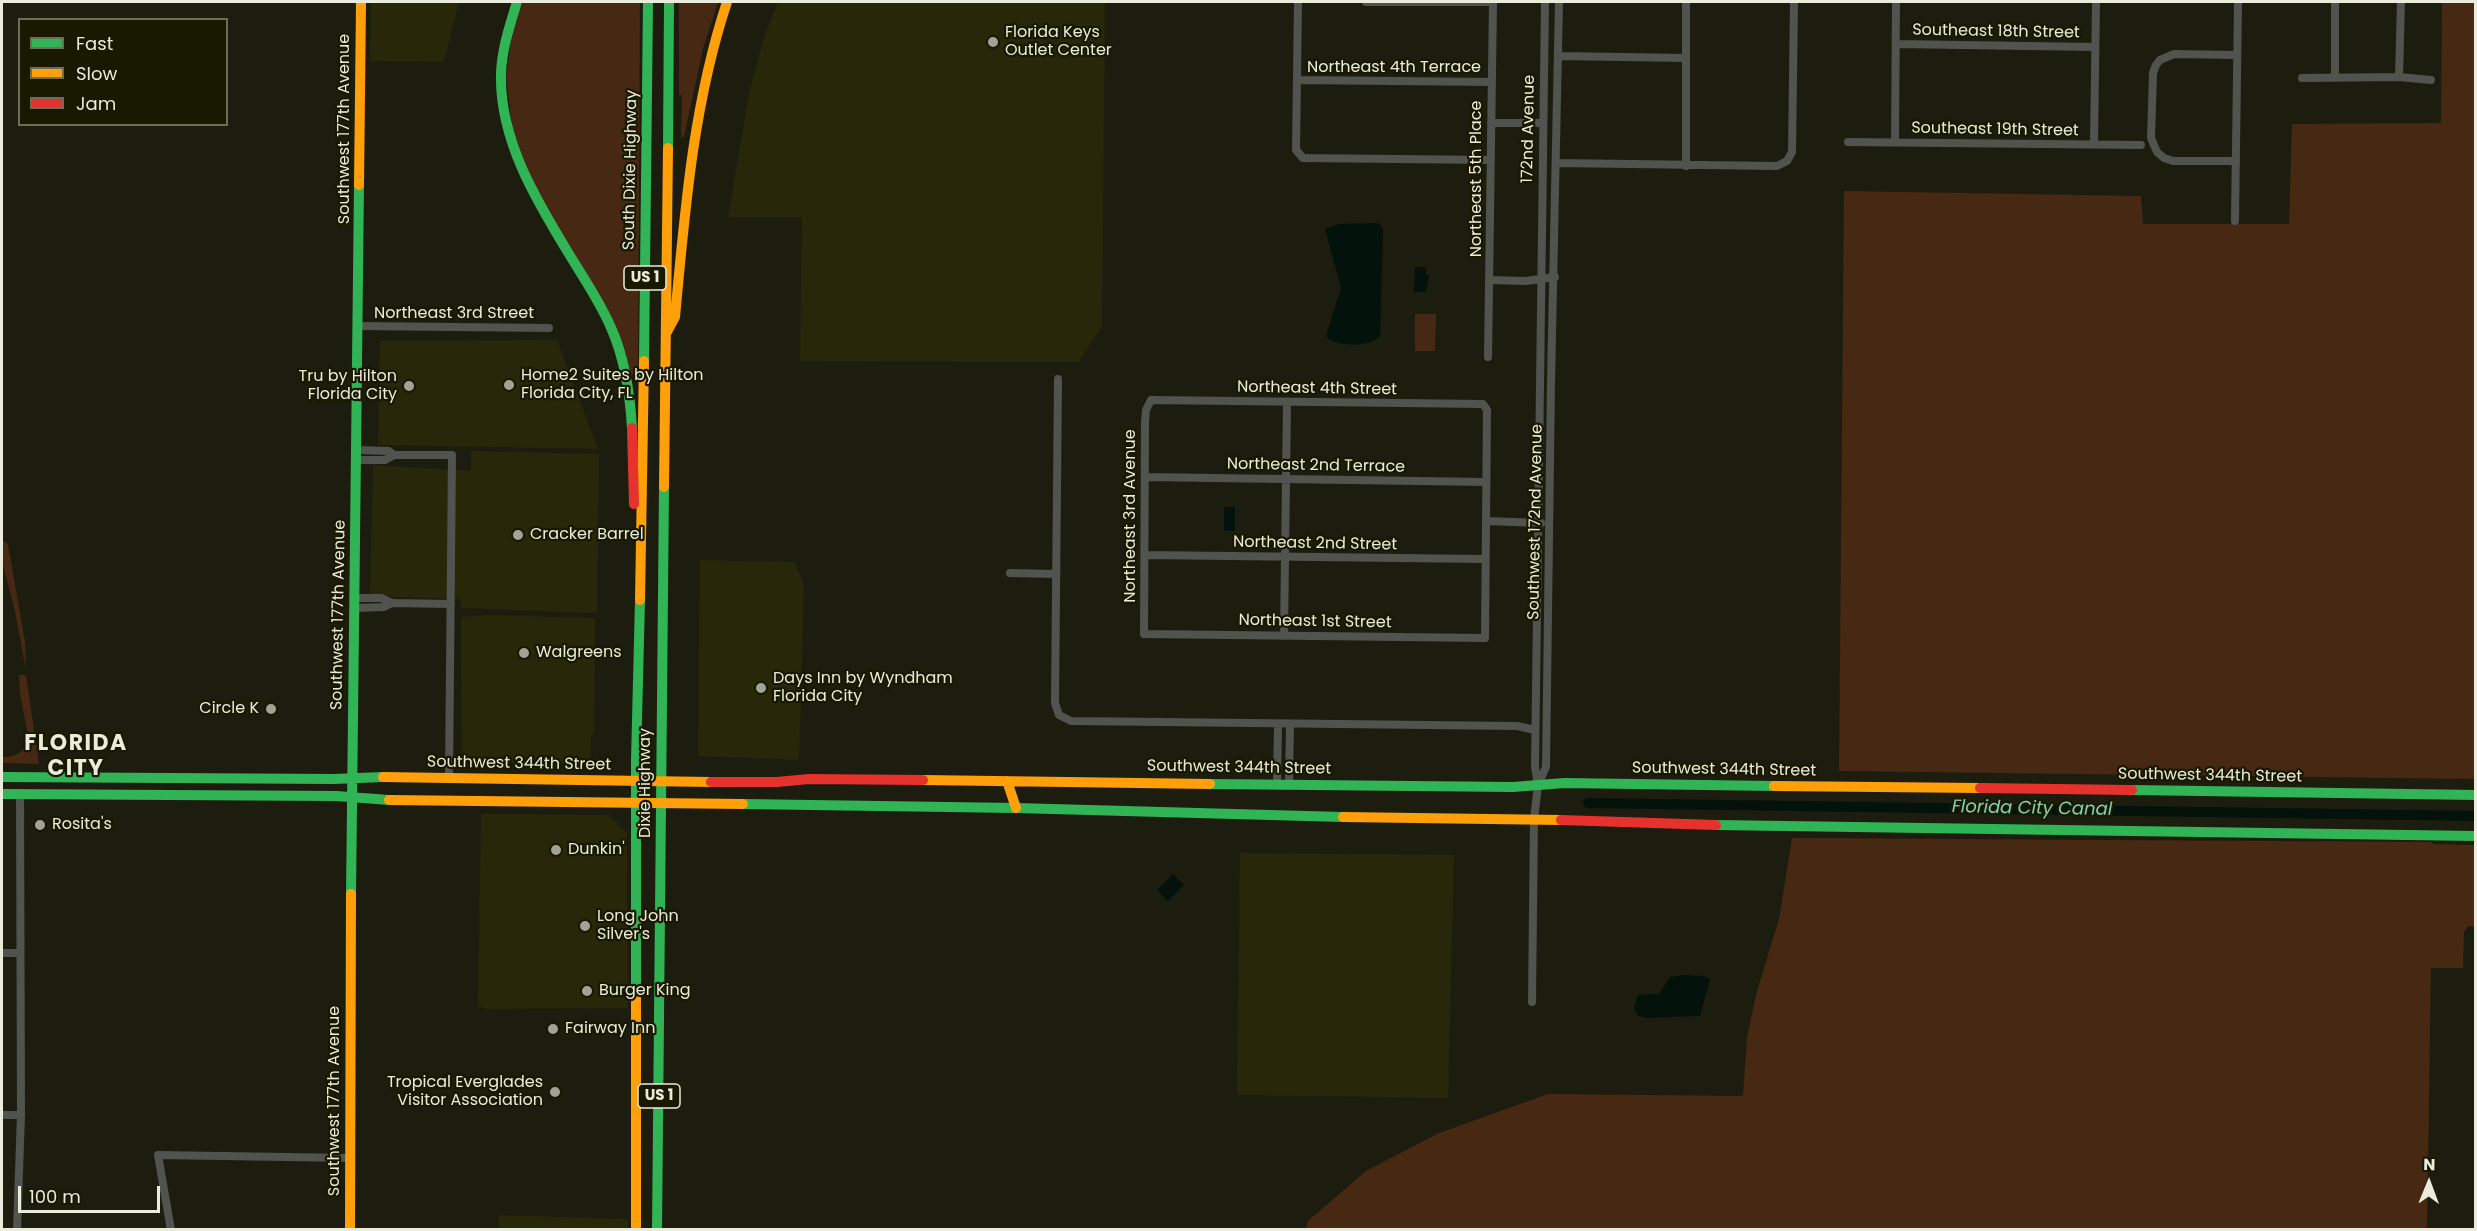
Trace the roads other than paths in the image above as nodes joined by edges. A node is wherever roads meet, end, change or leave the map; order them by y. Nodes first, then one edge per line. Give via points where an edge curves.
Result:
1 (361, 2) edge
2 (517, 2) edge
3 (648, 2) edge
4 (669, 2) edge
5 (727, 2) edge
6 (1298, 2) edge
7 (1366, 2) edge
8 (1493, 2) edge
9 (1545, 2) edge
10 (1559, 2) edge
11 (1686, 2) edge
12 (1794, 2) edge
13 (1896, 2) edge
14 (2096, 2) edge
15 (2238, 2) edge
16 (2335, 2) edge
17 (2400, 2) edge
18 (1896, 44) junction
19 (2095, 47) junction
20 (2237, 55) junction
21 (1558, 56) junction
22 (1686, 58) junction
23 (2399, 76) junction
24 (2302, 78) dead end
25 (2335, 78) junction
26 (1297, 80) junction
27 (2431, 80) dead end
28 (1490, 82) junction
29 (1491, 123) junction
30 (1543, 123) junction
31 (1848, 142) dead end
32 (1895, 142) junction
33 (2094, 144) junction
34 (2141, 145) dead end
35 (1491, 160) junction
36 (2236, 161) junction
37 (1557, 164) junction
38 (1686, 166) junction
39 (2235, 221) dead end
40 (1555, 257) joint
41 (1541, 258) joint
42 (1555, 277) junction
43 (1541, 279) junction
44 (1490, 280) junction
45 (359, 326) junction
46 (549, 328) dead end
47 (665, 337) junction
48 (1488, 357) dead end
49 (1058, 379) dead end
50 (1151, 400) joint
51 (1287, 402) junction
52 (357, 455) junction
53 (1145, 477) junction
54 (1286, 479) junction
55 (1486, 482) junction
56 (1486, 521) junction
57 (1538, 523) junction
58 (1549, 523) junction
59 (641, 554) junction
60 (1145, 555) junction
61 (1285, 557) junction
62 (1485, 559) junction
63 (1010, 573) dead end
64 (1056, 574) junction
65 (356, 603) junction
66 (451, 604) junction
67 (1144, 634) joint
68 (1284, 636) junction
69 (1278, 724) junction
70 (1290, 724) junction
71 (1535, 730) junction
72 (2, 777) edge
73 (351, 778) junction
74 (449, 778) junction
75 (636, 781) junction
76 (1007, 781) junction
77 (1023, 781) junction
78 (662, 782) junction
79 (1283, 784) junction
80 (1538, 786) junction
81 (2, 794) edge
82 (20, 794) junction
83 (2475, 795) edge
84 (351, 797) junction
85 (636, 802) junction
86 (663, 803) junction
87 (1016, 808) junction
88 (1534, 819) junction
89 (2475, 836) edge
90 (2, 953) edge
91 (20, 953) junction
92 (1532, 1002) dead end
93 (2, 1115) edge
94 (21, 1115) junction
95 (351, 1158) junction
96 (17, 1230) edge
97 (171, 1230) edge
98 (351, 1230) edge
99 (636, 1230) edge
100 (657, 1230) edge

1 - 45 main road, Southwest 177th Avenue
2 - 59 main road via 501,63 504,116 527,183 600,305 619,349 630,395 634,527
3 - 59 main road, South Dixie Highway / US 1
4 - 47 main road, US 1
5 - 47 main road via 699,109 675,317
6 - 26 street
7 - 8 street
8 - 28 street, Northeast 5th Place
9 - 30 street, 172nd Avenue
10 - 21 street, 172nd Avenue
11 - 22 street
12 - 38 street via 1792,152 1787,161 1777,166
13 - 18 street
14 - 19 street
15 - 20 street
16 - 25 street
17 - 23 street
18 - 19 street, Southeast 18th Street
18 - 32 street
19 - 33 street
20 - 36 street
20 - 36 street via 2174,54 2160,60 2152,73 2151,138 2157,152 2174,161
21 - 22 street
21 - 37 street, 172nd Avenue
22 - 38 street
23 - 25 street
23 - 27 street
24 - 25 street
26 - 28 street, Northeast 4th Terrace
26 - 35 street via 1296,150 1303,158
28 - 29 street, Northeast 5th Place
29 - 30 street
29 - 35 street, Northeast 5th Place
30 - 41 street, 172nd Avenue
31 - 32 street, Southeast 19th Street
32 - 33 street, Southeast 19th Street
33 - 34 street, Southeast 19th Street
35 - 44 street, Northeast 5th Place
36 - 39 street
37 - 38 street
37 - 40 street, 172nd Avenue
40 - 42 street, Southwest 172nd Avenue
41 - 43 street, Southwest 172nd Avenue
42 - 43 street
42 - 58 street, Southwest 172nd Avenue
43 - 44 street
43 - 57 street, Southwest 172nd Avenue
44 - 48 street, Northeast 5th Place
45 - 46 street, Northeast 3rd Street
45 - 52 main road, Southwest 177th Avenue
47 - 78 main road, Dixie Highway / US 1
49 - 64 street
50 - 51 street, Northeast 4th Street
50 - 53 street, Northeast 3rd Avenue via 1145,422
51 - 54 street
51 - 55 street, Northeast 4th Street via 1483,404 1487,410
52 - 65 main road, Southwest 177th Avenue
52 - 66 street via 389,451 394,455 452,455
53 - 54 street, Northeast 2nd Terrace
53 - 60 street, Northeast 3rd Avenue
54 - 55 street, Northeast 2nd Terrace
54 - 61 street
55 - 56 street
56 - 57 street
56 - 62 street
57 - 58 street
57 - 71 street, Southwest 172nd Avenue
58 - 80 street, Southwest 172nd Avenue via 1546,767
59 - 75 main road, Dixie Highway / US 1
60 - 61 street, Northeast 2nd Street
60 - 67 street, Northeast 3rd Avenue
61 - 62 street, Northeast 2nd Street
61 - 68 street
62 - 68 street, Northeast 1st Street via 1485,638
63 - 64 street
64 - 69 street via 1055,703 1065,719
65 - 66 street via 381,598 392,603
65 - 73 main road, Southwest 177th Avenue
66 - 74 street
67 - 68 street, Northeast 1st Street
69 - 70 street
69 - 79 street
70 - 71 street via 1518,726
70 - 79 street
71 - 80 street, Southwest 172nd Avenue
72 - 73 main road, Southwest 344th Street
73 - 74 main road, Southwest 344th Street
73 - 84 main road, Southwest 177th Avenue
74 - 75 main road, Southwest 344th Street
75 - 78 main road, Southwest 344th Street
75 - 85 main road, Dixie Highway / US 1
76 - 77 main road, Southwest 344th Street
76 - 78 main road, Southwest 344th Street
76 - 87 main road
77 - 79 main road, Southwest 344th Street
77 - 87 main road
78 - 86 main road, Dixie Highway / US 1
79 - 80 main road, Southwest 344th Street
80 - 83 main road, Southwest 344th Street via 1564,783
80 - 88 street, Southwest 172nd Avenue
81 - 82 main road
82 - 84 main road
82 - 91 street
84 - 85 main road
84 - 95 main road, Southwest 177th Avenue
85 - 86 main road
85 - 99 main road, Dixie Highway / US 1
86 - 87 main road
86 - 100 main road, Dixie Highway / US 1
87 - 88 main road
88 - 89 main road via 1639,824
88 - 92 street, Southwest 172nd Avenue
90 - 91 street
91 - 94 street
93 - 94 street
94 - 96 street
95 - 97 street via 158,1155
95 - 98 main road, Southwest 177th Avenue

